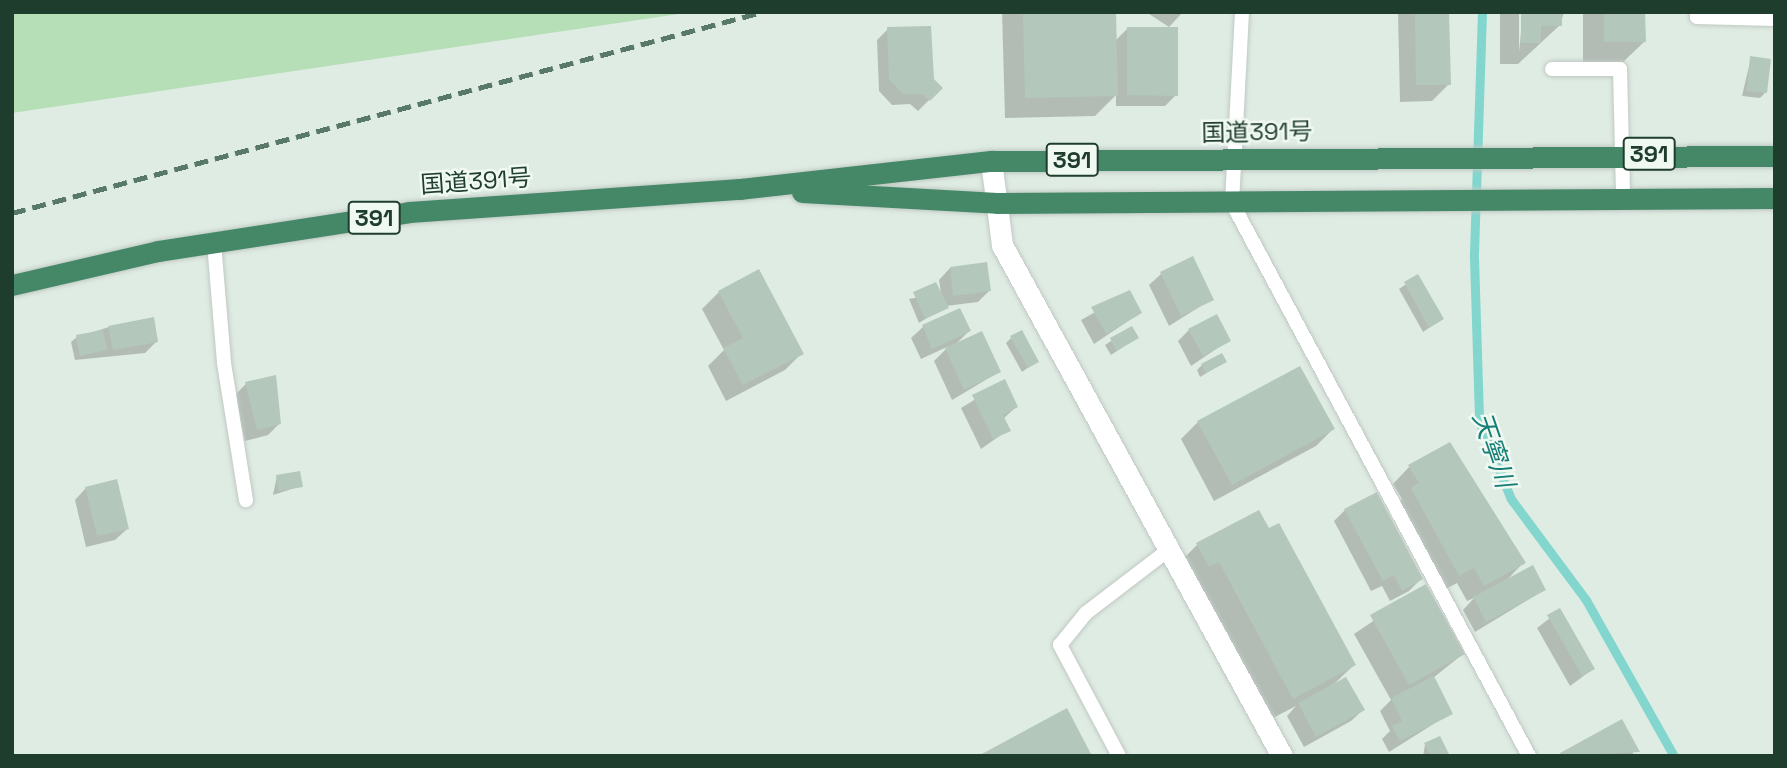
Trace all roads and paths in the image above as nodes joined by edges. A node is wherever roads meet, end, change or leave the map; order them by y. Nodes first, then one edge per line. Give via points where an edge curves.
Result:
1 (1242, 12) edge
2 (1697, 12) edge
3 (1775, 19) edge
4 (1552, 69) dead end
5 (1622, 154) junction
6 (1775, 156) edge
7 (1234, 159) junction
8 (991, 161) junction
9 (740, 189) junction
10 (1623, 196) junction
11 (1775, 198) edge
12 (997, 203) junction
13 (1232, 203) junction
14 (214, 243) junction
15 (12, 285) edge
16 (246, 500) dead end
17 (1167, 551) junction
18 (1119, 756) edge
19 (1282, 756) edge
20 (1529, 756) edge

1 - 7 lane
2 - 3 lane via 1697,17
4 - 5 lane via 1620,69
5 - 6 highway, 国道391号 / 391
5 - 7 highway, 国道391号 / 391
5 - 10 lane
7 - 8 highway, 国道391号 / 391
7 - 13 lane
8 - 9 highway, 国道391号 / 391
8 - 12 street
9 - 12 highway, 国道391号 / 391
9 - 14 highway, 国道391号 / 391 via 409,212
10 - 11 highway, 国道391号 / 391
10 - 13 highway, 国道391号 / 391
12 - 13 highway, 国道391号 / 391
12 - 17 street via 1002,245
13 - 20 lane
14 - 15 highway, 国道391号 / 391
14 - 16 lane via 224,363
17 - 18 lane via 1086,613 1060,645
17 - 19 street

